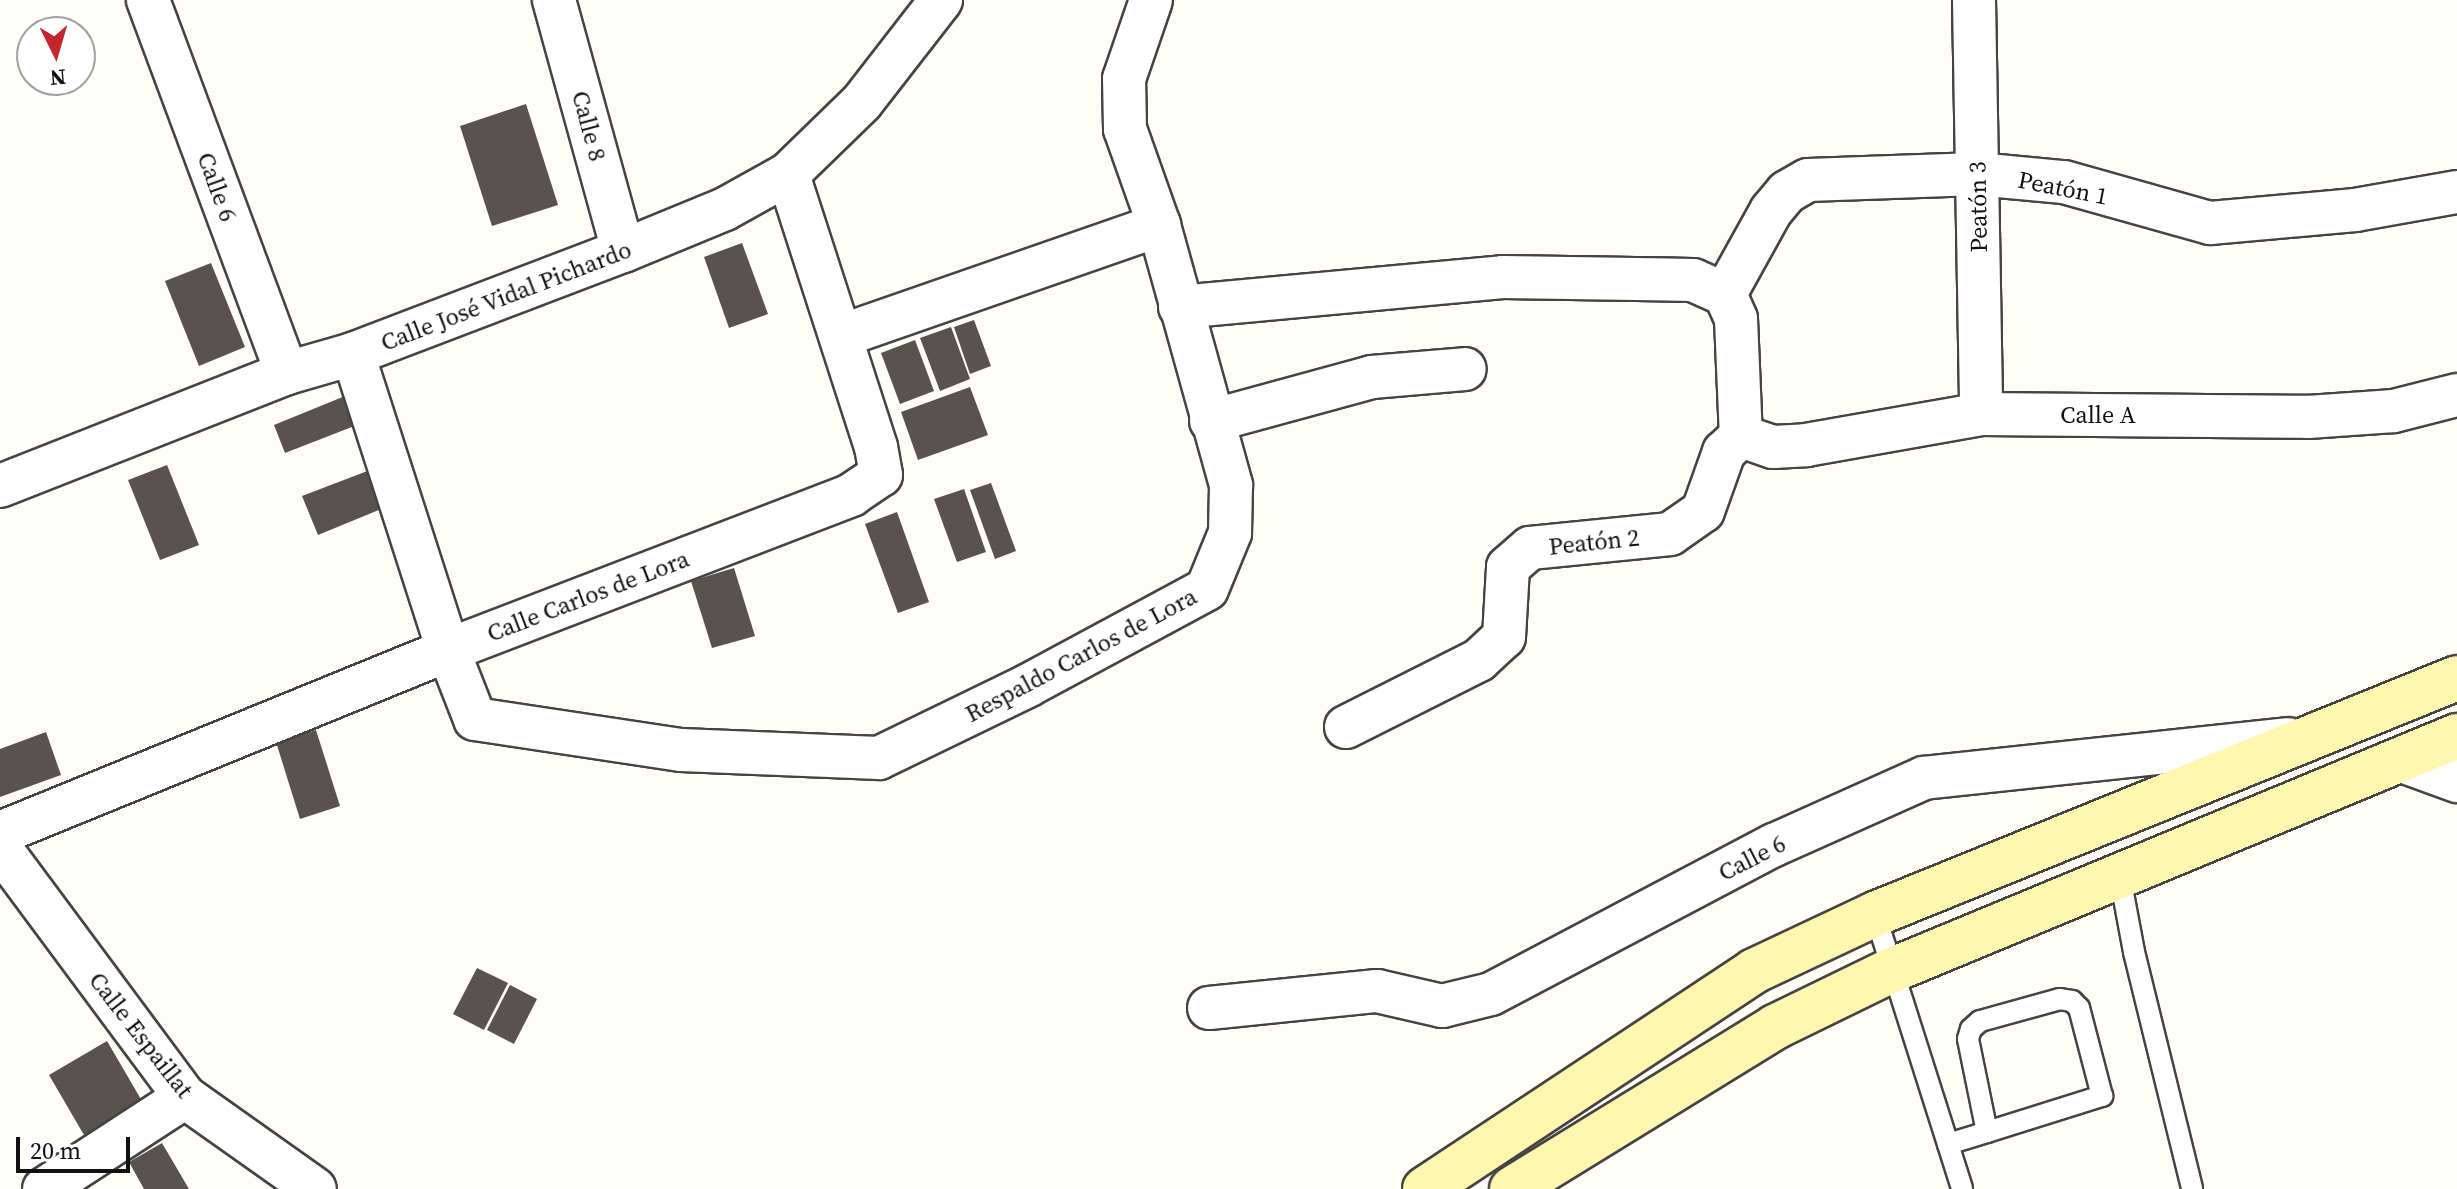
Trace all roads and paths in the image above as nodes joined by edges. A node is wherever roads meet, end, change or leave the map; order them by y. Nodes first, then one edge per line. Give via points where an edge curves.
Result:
1 (148, 0) edge
2 (554, 0) edge
3 (941, 0) edge
4 (1151, 0) edge
5 (1974, 0) edge
6 (788, 174) junction
7 (1977, 174) junction
8 (2457, 192) edge
9 (1159, 225) junction
10 (623, 251) junction
11 (1725, 294) junction
12 (1180, 307) junction
13 (841, 336) junction
14 (353, 354) junction
15 (1465, 369) dead end
16 (287, 373) junction
17 (2457, 395) edge
18 (1981, 414) junction
19 (1211, 421) junction
20 (1741, 436) junction
21 (0, 486) edge
22 (448, 650) junction
23 (2457, 678) edge
24 (1346, 727) dead end
25 (2457, 736) edge
26 (2313, 737) junction
27 (2399, 760) junction
28 (2457, 781) edge
29 (0, 833) edge
30 (0, 848) edge
31 (2120, 877) junction
32 (1875, 914) junction
33 (1890, 971) junction
34 (1209, 1008) dead end
35 (185, 1097) junction
36 (1987, 1132) junction
37 (1948, 1144) junction
38 (310, 1188) edge
39 (44, 1189) edge
40 (1425, 1189) edge
41 (1512, 1189) edge
42 (1962, 1189) edge
43 (2192, 1189) edge

1 - 16 street, Calle 6
2 - 10 street, Calle 8
3 - 6 street, Calle José Vidal Pichardo via 862,102
4 - 9 street, Respaldo Carlos de Lora via 1124,79 1125,129
5 - 7 street, Peatón 3
6 - 10 street, Calle José Vidal Pichardo via 725,209
6 - 13 street, Calle Carlos de Lora
7 - 8 street, Peatón 1 via 2064,182 2210,223 2355,210
7 - 11 street, Peatón 1 via 1808,180 1787,192 1771,211
7 - 18 street, Peatón 3
9 - 12 street, Respaldo Carlos de Lora
9 - 13 street
10 - 14 street, Calle José Vidal Pichardo
11 - 12 street via 1693,280 1503,277
11 - 20 street via 1736,319
12 - 19 street, Respaldo Carlos de Lora
13 - 22 street, Calle Carlos de Lora via 881,475 851,495
14 - 16 street, Calle José Vidal Pichardo
14 - 22 street
15 - 19 street via 1372,377
16 - 21 street, Calle José Vidal Pichardo
17 - 18 street, Calle A via 2394,411 2308,417
18 - 20 street, Calle A via 1806,445 1773,447
19 - 22 street, Respaldo Carlos de Lora via 1231,485 1230,533 1207,589 879,758 681,750 475,719
20 - 24 street, Peatón 2 via 1724,452 1703,511 1670,534 1530,548 1508,567 1504,637 1479,660
22 - 29 street, Calle Carlos de Lora
23 - 26 main road
25 - 27 main road
26 - 32 main road
26 - 34 street, Calle 6 via 1924,778 1774,845 1505,988 1467,1000 1442,1006 1377,991
27 - 28 street
27 - 31 main road
30 - 35 street, Calle Espaillat
31 - 33 main road
31 - 43 lane
32 - 33 lane
32 - 40 main road via 1754,971
33 - 37 lane
33 - 41 main road via 1775,1027
35 - 38 street, Calle Espaillat
35 - 39 street
36 - 36 lane via 2102,1096 2079,1008 2072,1001 2060,999 1980,1021 1971,1029 1968,1039
36 - 37 lane
37 - 42 lane

